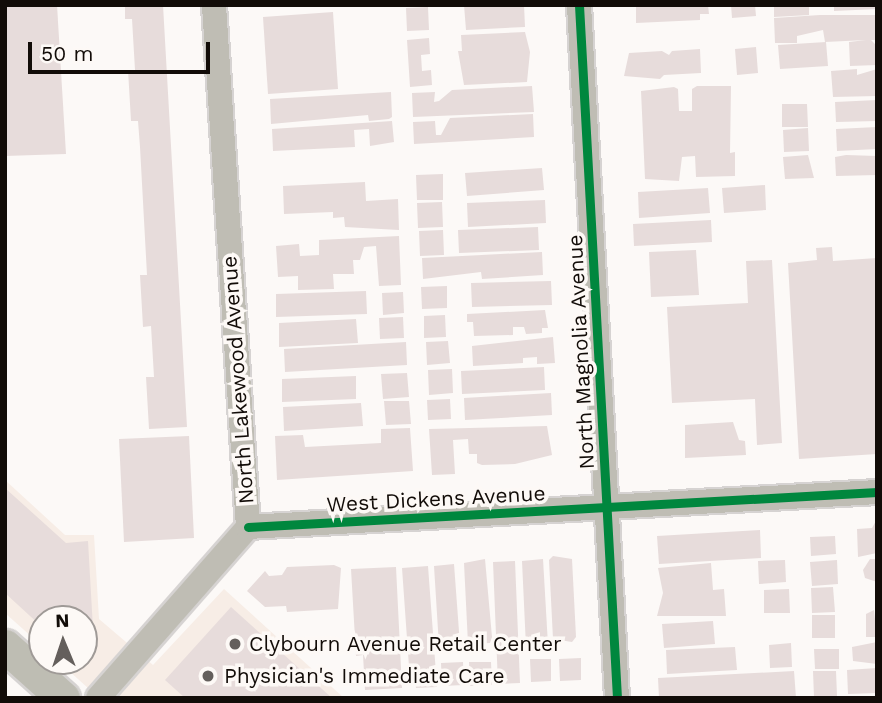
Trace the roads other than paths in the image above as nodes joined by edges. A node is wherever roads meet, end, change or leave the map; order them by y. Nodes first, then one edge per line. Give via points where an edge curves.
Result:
1 (214, 5) edge
2 (579, 5) edge
3 (877, 492) edge
4 (607, 507) junction
5 (248, 527) junction
6 (5, 646) edge
7 (63, 698) edge
8 (98, 698) edge
9 (617, 698) edge

1 - 5 street, North Lakewood Avenue
2 - 4 street, North Magnolia Avenue
3 - 4 street, West Dickens Avenue
4 - 5 street, West Dickens Avenue
4 - 9 street, North Magnolia Avenue
5 - 8 street, North Lakewood Avenue
6 - 7 main road

